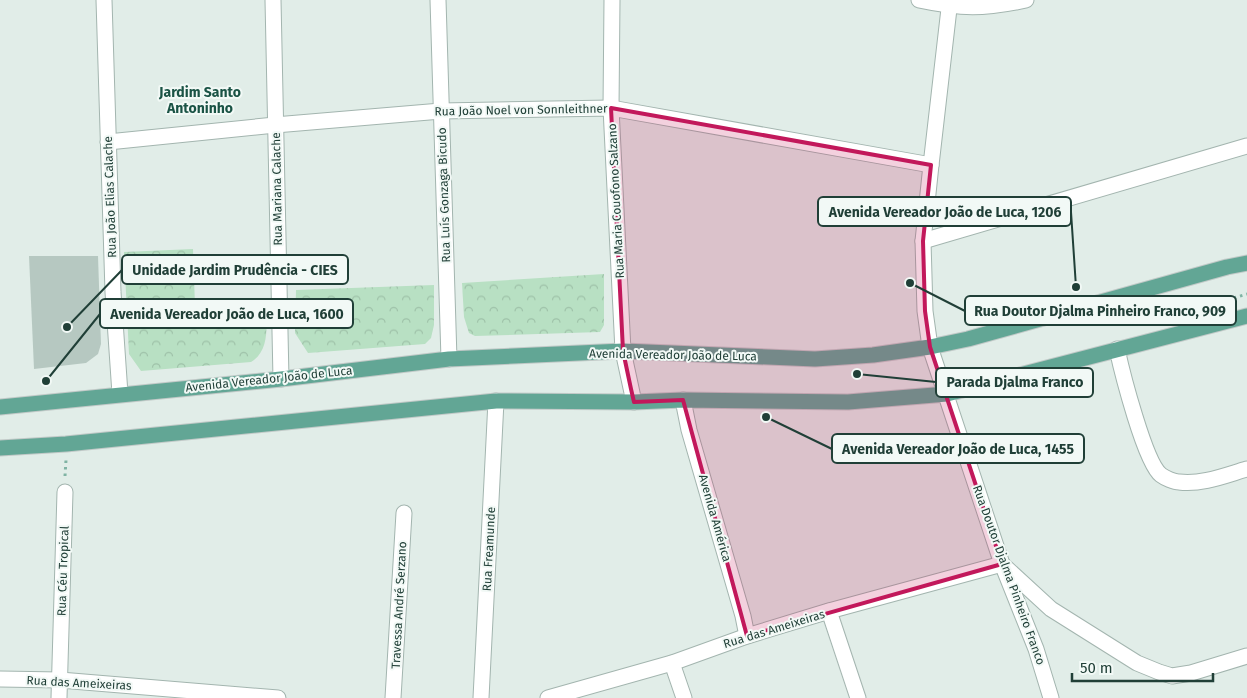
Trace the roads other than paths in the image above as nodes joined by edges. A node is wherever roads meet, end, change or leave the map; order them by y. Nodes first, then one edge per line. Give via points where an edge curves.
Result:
1 (104, 0) edge
2 (273, 0) edge
3 (438, 0) edge
4 (612, 0) edge
5 (919, 0) edge
6 (1026, 0) edge
7 (950, 3) edge
8 (612, 108) junction
9 (441, 111) junction
10 (276, 125) junction
11 (108, 142) junction
12 (1247, 146) edge
13 (930, 165) junction
14 (924, 241) junction
15 (1247, 263) edge
16 (1247, 316) edge
17 (930, 347) junction
18 (1116, 349) junction
19 (623, 351) junction
20 (449, 359) junction
21 (281, 379) junction
22 (120, 394) junction
23 (947, 394) junction
24 (682, 400) junction
25 (496, 401) junction
26 (634, 402) junction
27 (0, 407) edge
28 (0, 448) edge
29 (1247, 469) edge
30 (65, 492) road end
31 (404, 513) dead end
32 (1002, 564) junction
33 (829, 612) junction
34 (747, 636) junction
35 (1247, 656) edge
36 (672, 663) junction
37 (0, 680) edge
38 (60, 680) junction
39 (252, 697) edge
40 (59, 698) edge
41 (278, 698) edge
42 (394, 698) edge
43 (482, 698) edge
44 (548, 698) edge
45 (684, 698) edge
46 (858, 698) edge
47 (1051, 698) edge

1 - 11 street, Rua João Elias Calache
2 - 10 street, Rua Mariana Calache
3 - 9 street, Rua Luís Gonzaga Bicudo
4 - 8 street, Rua Maria Couofono Salzano
5 - 7 street
6 - 7 street via 985,8
7 - 13 street
8 - 9 street, Rua João Noel von Sonnleithner
8 - 13 street, Rua João Noel von Sonnleithner
8 - 19 street, Rua Maria Couofono Salzano
9 - 10 street, Rua João Noel von Sonnleithner
9 - 20 street, Rua Luís Gonzaga Bicudo
10 - 11 street, Rua João Noel von Sonnleithner
10 - 21 street, Rua Mariana Calache
11 - 22 street, Rua João Elias Calache
12 - 14 street
13 - 14 street
14 - 17 street via 924,311
15 - 17 main road, Avenida Vereador João de Luca
16 - 18 main road
17 - 19 main road, Avenida Vereador João de Luca via 873,355 815,358
17 - 23 street, Rua Doutor Djalma Pinheiro Franco
18 - 23 main road
18 - 29 street via 1149,459 1160,475 1178,482 1200,482
19 - 20 main road, Avenida Vereador João de Luca
19 - 26 street, Rua Maria Couofono Salzano
20 - 21 main road, Avenida Vereador João de Luca
21 - 22 main road, Avenida Vereador João de Luca
22 - 27 main road, Avenida Vereador João de Luca
23 - 24 main road via 848,402
23 - 32 street, Rua Doutor Djalma Pinheiro Franco
24 - 26 main road
24 - 34 street, Avenida América
25 - 26 main road
25 - 28 main road
25 - 43 street, Rua Freamunde
30 - 38 street, Rua Céu Tropical
31 - 42 street, Travessa André Serzano
32 - 33 street, Rua das Ameixeiras
32 - 35 street via 1051,609 1137,663 1159,672 1172,676 1191,673
32 - 47 street, Rua Doutor Djalma Pinheiro Franco via 1036,648
33 - 34 street, Rua das Ameixeiras
33 - 46 street
34 - 36 street, Rua das Ameixeiras
36 - 44 street, Rua das Ameixeiras
36 - 45 street
37 - 38 street, Rua das Ameixeiras
38 - 39 street, Rua das Ameixeiras
38 - 40 street, Rua Céu Tropical
39 - 41 street, Rua das Ameixeiras

